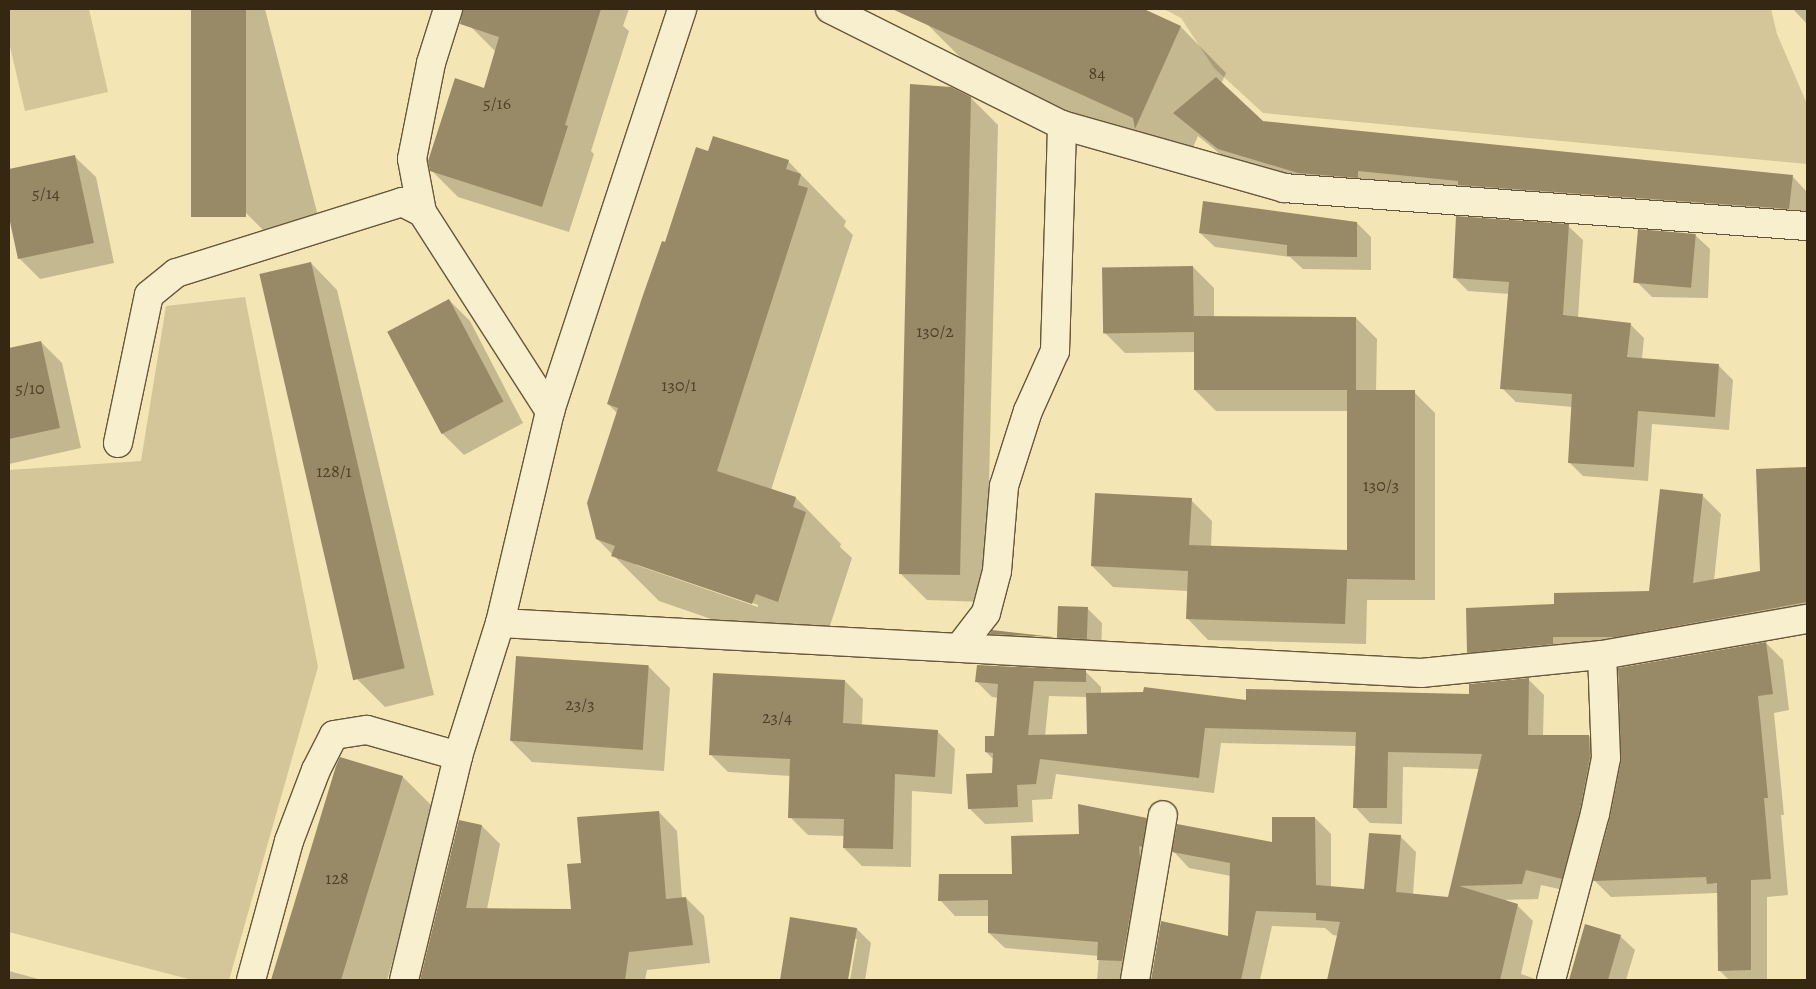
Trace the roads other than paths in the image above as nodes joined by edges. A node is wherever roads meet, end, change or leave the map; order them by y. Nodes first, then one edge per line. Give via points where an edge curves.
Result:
1 (448, 9) edge
2 (682, 9) edge
3 (830, 9) edge
4 (1062, 124) junction
5 (422, 212) junction
6 (1807, 226) edge
7 (550, 411) junction
8 (118, 443) dead end
9 (1807, 619) edge
10 (500, 623) junction
11 (959, 648) junction
12 (1602, 655) junction
13 (458, 756) junction
14 (1162, 815) dead end
15 (251, 980) edge
16 (404, 980) edge
17 (1135, 980) edge
18 (1551, 980) edge

1 - 5 street via 430,63 412,160
2 - 7 street
3 - 4 street
4 - 6 street via 1284,188
4 - 11 street via 1054,350 1028,411 1004,486 997,571 986,614
5 - 7 street
5 - 8 street via 402,202 176,274 149,295
7 - 10 street
9 - 12 street
10 - 11 street
10 - 13 street
11 - 12 street via 1421,673
12 - 18 street via 1606,758 1595,814
13 - 15 street via 367,730 334,735 316,770 289,841
13 - 16 street
14 - 17 street

